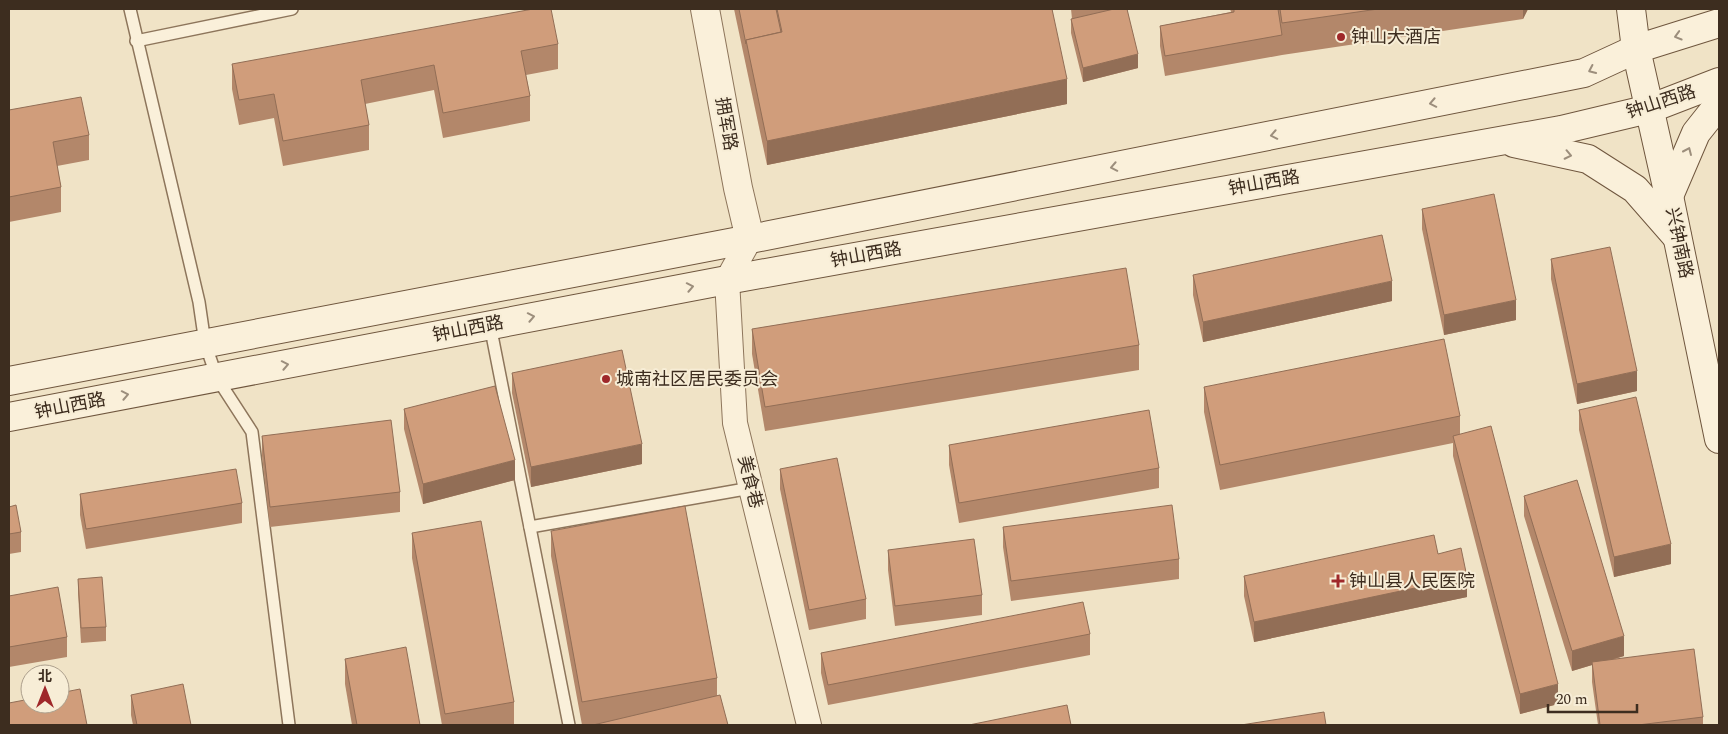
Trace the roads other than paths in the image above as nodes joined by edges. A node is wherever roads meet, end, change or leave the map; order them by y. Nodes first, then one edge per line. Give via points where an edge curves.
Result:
1 (130, 9) edge
2 (292, 9) edge
3 (705, 9) edge
4 (1631, 9) edge
5 (1719, 23) edge
6 (136, 41) junction
7 (1636, 49) junction
8 (1719, 82) edge
9 (1719, 104) edge
10 (1649, 108) junction
11 (1503, 141) junction
12 (1669, 196) junction
13 (750, 239) junction
14 (1678, 239) junction
15 (727, 280) junction
16 (490, 325) junction
17 (205, 343) junction
18 (217, 378) junction
19 (9, 381) edge
20 (9, 417) edge
21 (1719, 439) edge
22 (751, 488) junction
23 (530, 527) junction
24 (289, 725) edge
25 (569, 725) edge
26 (809, 725) edge

1 - 6 lane
2 - 6 lane
3 - 13 main road, 拥军路
4 - 7 main road, 兴钟南路
5 -> 7 main road, 钟山西路
6 - 17 lane via 199,302
7 - 10 main road, 兴钟南路
7 -> 13 main road, 钟山西路 via 1584,73
8 - 10 main road, 钟山西路
12 -> 9 main road via 1696,133
10 - 11 main road, 钟山西路
10 - 12 main road, 兴钟南路
11 -> 14 main road via 1588,159 1635,189
11 - 15 main road, 钟山西路
12 - 14 main road, 兴钟南路
13 - 15 street
13 - 17 main road, 钟山西路
14 - 21 main road, 兴钟南路
16 -> 15 main road, 钟山西路
15 - 22 street, 美食巷 via 735,423
18 -> 16 main road, 钟山西路
16 - 23 lane
17 - 18 lane
17 - 19 main road, 钟山西路
20 -> 18 main road, 钟山西路
18 - 24 lane via 252,432
22 - 23 lane
22 - 26 street, 美食巷
23 - 25 lane

